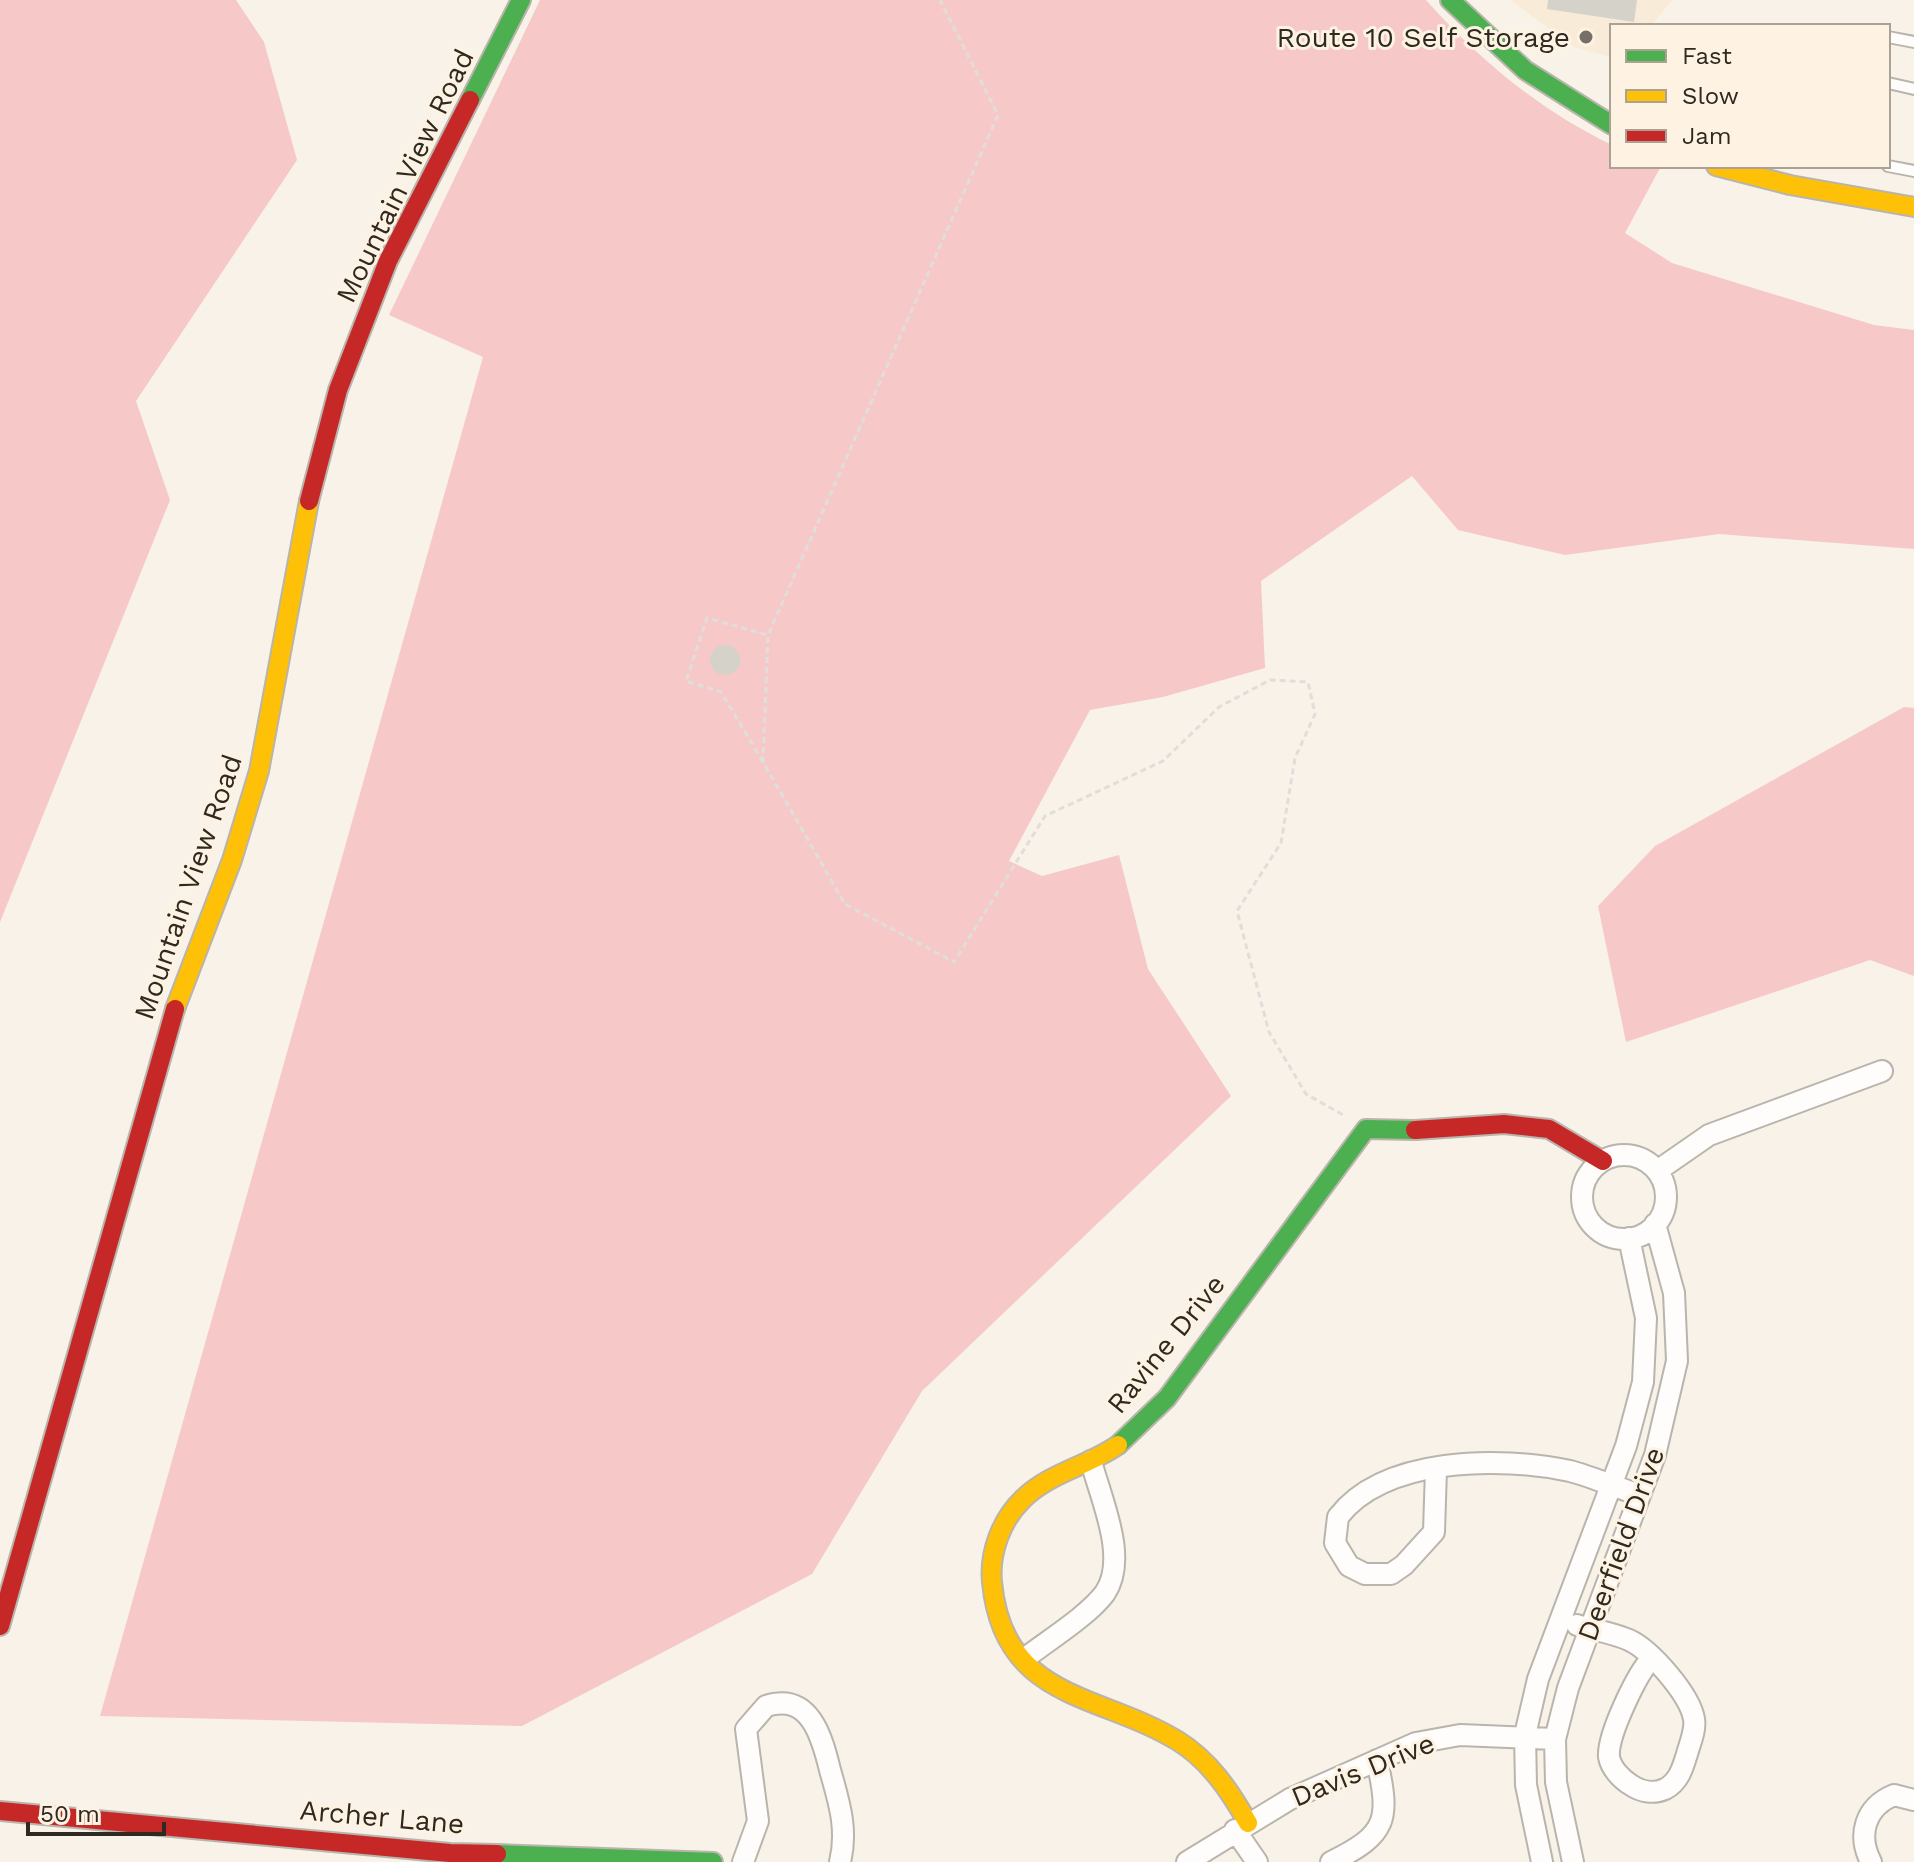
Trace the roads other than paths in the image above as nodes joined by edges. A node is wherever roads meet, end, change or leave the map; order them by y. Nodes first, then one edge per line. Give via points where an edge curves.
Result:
1 (521, 0) edge
2 (1450, 0) edge
3 (1890, 37) edge
4 (1914, 42) edge
5 (1890, 83) edge
6 (1914, 89) edge
7 (1610, 124) edge
8 (1890, 166) edge
9 (1727, 168) edge
10 (1914, 171) edge
11 (1914, 207) edge
12 (1882, 1071) dead end
13 (1603, 1161) junction
14 (1657, 1171) junction
15 (1655, 1224) junction
16 (1629, 1238) junction
17 (1091, 1461) junction
18 (1436, 1469) junction
19 (1611, 1486) junction
20 (1640, 1495) junction
21 (5, 1589) edge
22 (1560, 1621) junction
23 (0, 1626) edge
24 (1590, 1629) junction
25 (1652, 1658) junction
26 (1024, 1659) junction
27 (1525, 1738) junction
28 (1555, 1739) junction
29 (1377, 1760) junction
30 (1914, 1800) edge
31 (0, 1811) edge
32 (1241, 1826) junction
33 (713, 1862) edge
34 (743, 1862) edge
35 (840, 1862) edge
36 (1187, 1862) edge
37 (1257, 1862) edge
38 (1331, 1862) edge
39 (1542, 1862) edge
40 (1573, 1862) edge
41 (1871, 1862) edge

1 - 21 street, Mountain View Road via 388,261 338,390 307,507 259,771 232,860 170,1022
2 - 7 street via 1539,81
3 - 4 lane
5 - 6 lane
8 - 10 lane
9 - 11 street
12 - 14 street via 1709,1135
13 - 14 street via 1631,1155
13 - 16 street via 1583,1187 1585,1212 1603,1233
13 - 17 street, Ravine Drive via 1549,1129 1504,1124 1366,1129 1150,1418
14 - 15 street, Deerfield Drive via 1666,1193
15 - 16 street
15 - 20 street, Deerfield Drive via 1674,1293 1677,1361
16 - 19 street, Deerfield Drive via 1643,1298 1647,1359
17 - 26 street via 1111,1539 1112,1576 1097,1601
17 - 26 street, Ravine Drive via 1039,1483 1015,1506 997,1541 992,1557 997,1611
18 - 18 street via 1436,1522 1427,1544 1391,1574 1365,1574 1349,1566 1334,1536 1345,1507 1383,1480
18 - 19 street via 1505,1463 1572,1472
19 - 20 street
19 - 22 street, Deerfield Drive
20 - 24 street, Deerfield Drive
21 - 23 street, Mountain View Road
22 - 24 street
22 - 27 street, Deerfield Drive via 1538,1679
24 - 25 street via 1627,1639
24 - 28 street, Deerfield Drive
25 - 25 street via 1637,1675 1609,1753 1619,1775 1646,1792 1665,1789 1678,1777 1695,1722
26 - 32 street, Ravine Drive via 1078,1701 1177,1740 1212,1769
27 - 28 street, Davis Drive
27 - 29 street, Davis Drive via 1440,1737
27 - 39 street, Deerfield Drive via 1526,1785
28 - 40 street, Deerfield Drive via 1556,1782
29 - 32 street, Davis Drive
29 - 38 street via 1386,1800 1380,1827 1362,1847
30 - 41 street via 1894,1795 1871,1811 1863,1839
31 - 33 street, Archer Lane via 450,1853
32 - 36 street, Davis Drive
32 - 37 street
34 - 35 street via 758,1821 746,1729 766,1706 787,1703 811,1717 821,1734 844,1825

